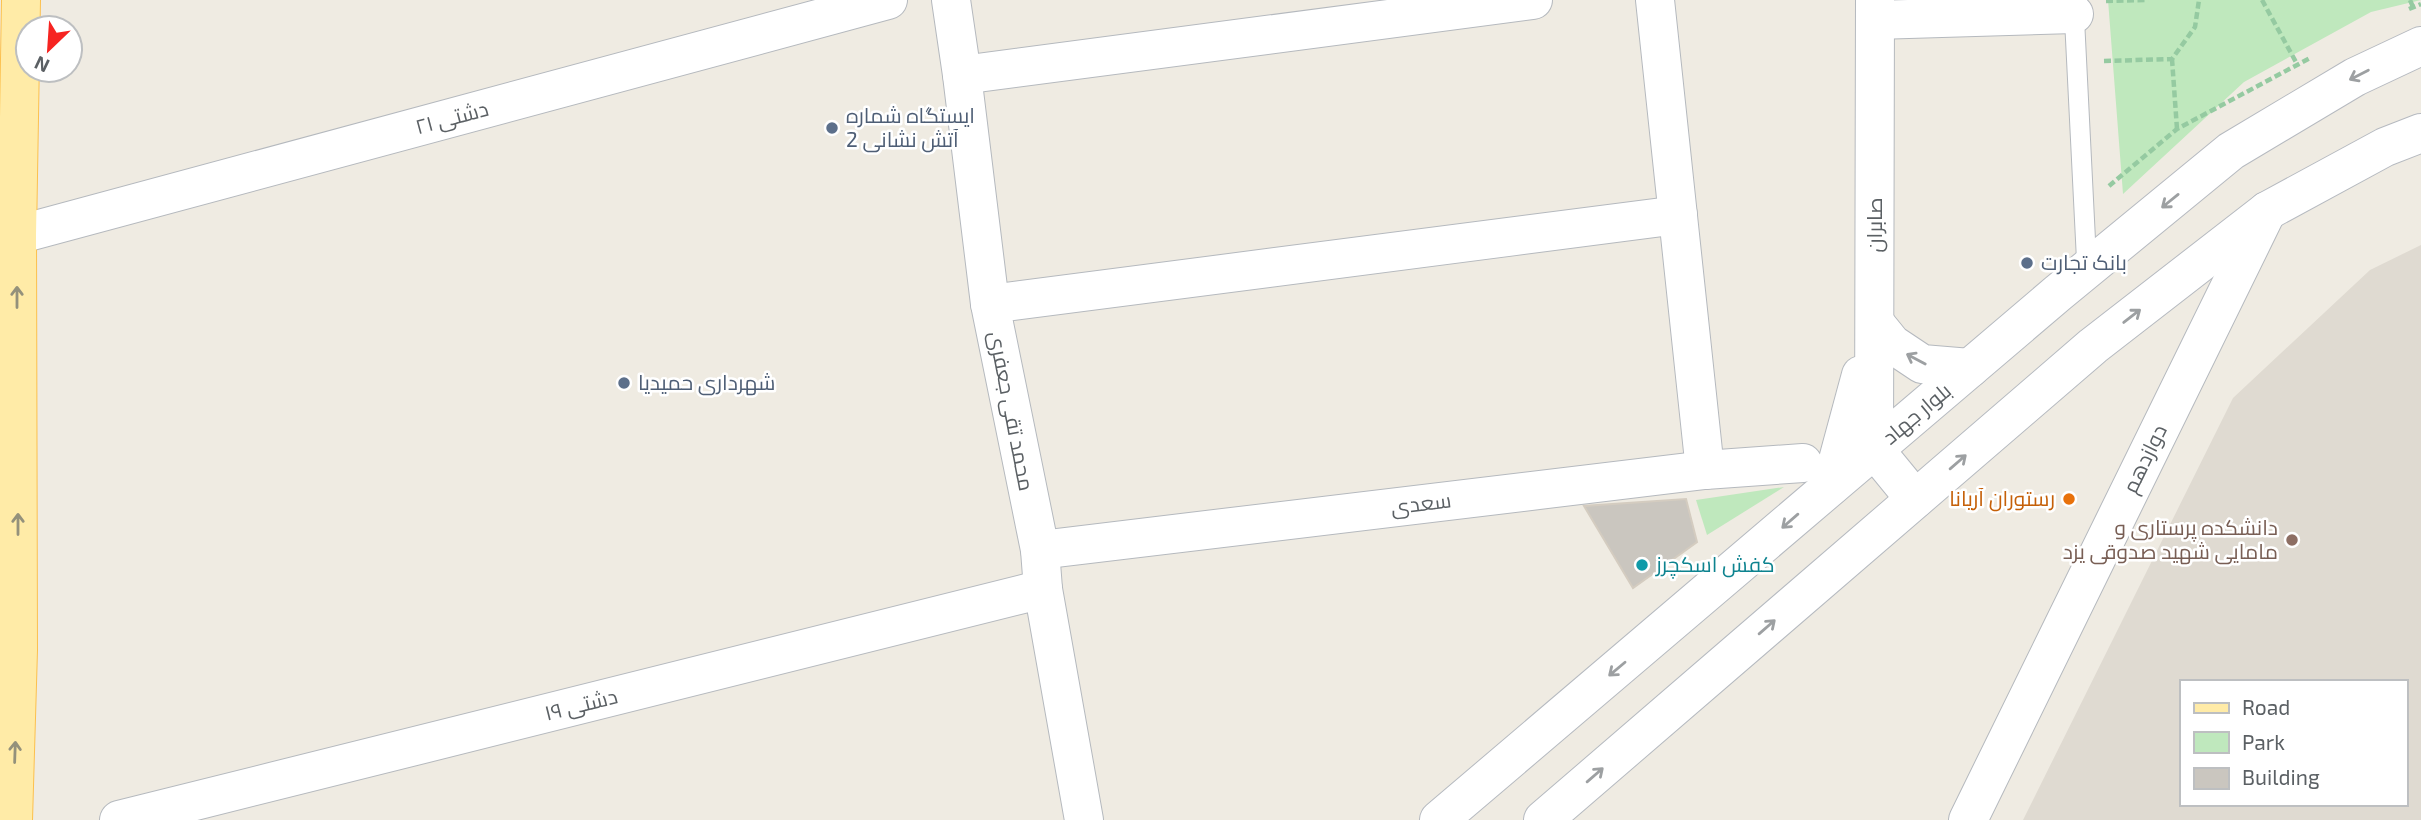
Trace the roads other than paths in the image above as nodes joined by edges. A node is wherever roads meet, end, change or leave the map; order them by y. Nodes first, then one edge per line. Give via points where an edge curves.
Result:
1 (22, 0) edge
2 (888, 0) edge
3 (951, 0) edge
4 (1533, 0) edge
5 (1655, 0) edge
6 (2074, 7) edge
7 (1875, 10) edge
8 (2421, 46) edge
9 (962, 75) junction
10 (2421, 133) edge
11 (2267, 211) junction
12 (1678, 215) junction
13 (17, 235) junction
14 (2087, 270) junction
15 (990, 304) junction
16 (1875, 323) junction
17 (1970, 368) junction
18 (1874, 449) junction
19 (1706, 470) junction
20 (1817, 475) junction
21 (1915, 499) junction
22 (1040, 550) junction
23 (1043, 589) junction
24 (9, 650) edge
25 (13, 820) edge
26 (119, 820) edge
27 (1084, 820) edge
28 (1439, 820) edge
29 (1543, 820) edge
30 (1968, 820) edge

1 - 13 main road
2 - 13 street, دشتی ۲۱
3 - 9 street, محمد تقی جعفری
4 - 9 street
5 - 12 street
6 - 7 street
6 - 14 lane
7 - 16 street, صابران
8 -> 14 street, بلوار جهاد via 2355,77 2231,151
9 - 15 street, محمد تقی جعفری
10 - 11 street
21 -> 11 street via 2093,346
11 - 30 street, دوازدهم
12 - 15 street
12 - 19 street
24 -> 13 main road
14 - 17 street, بلوار جهاد
15 - 22 street, محمد تقی جعفری
17 -> 16 street via 1922,364 1892,344
16 - 18 street, صابران
16 - 20 street
17 - 18 street, بلوار جهاد
18 - 20 street, بلوار جهاد
18 - 21 street
19 - 20 street, سعدی
19 - 22 street, سعدی
20 -> 28 street, بلوار جهاد
29 -> 21 street
22 - 23 street, محمد تقی جعفری
23 - 26 street, دشتی ۱۹
23 - 27 street, محمد تقی جعفری
25 -> 24 main road

